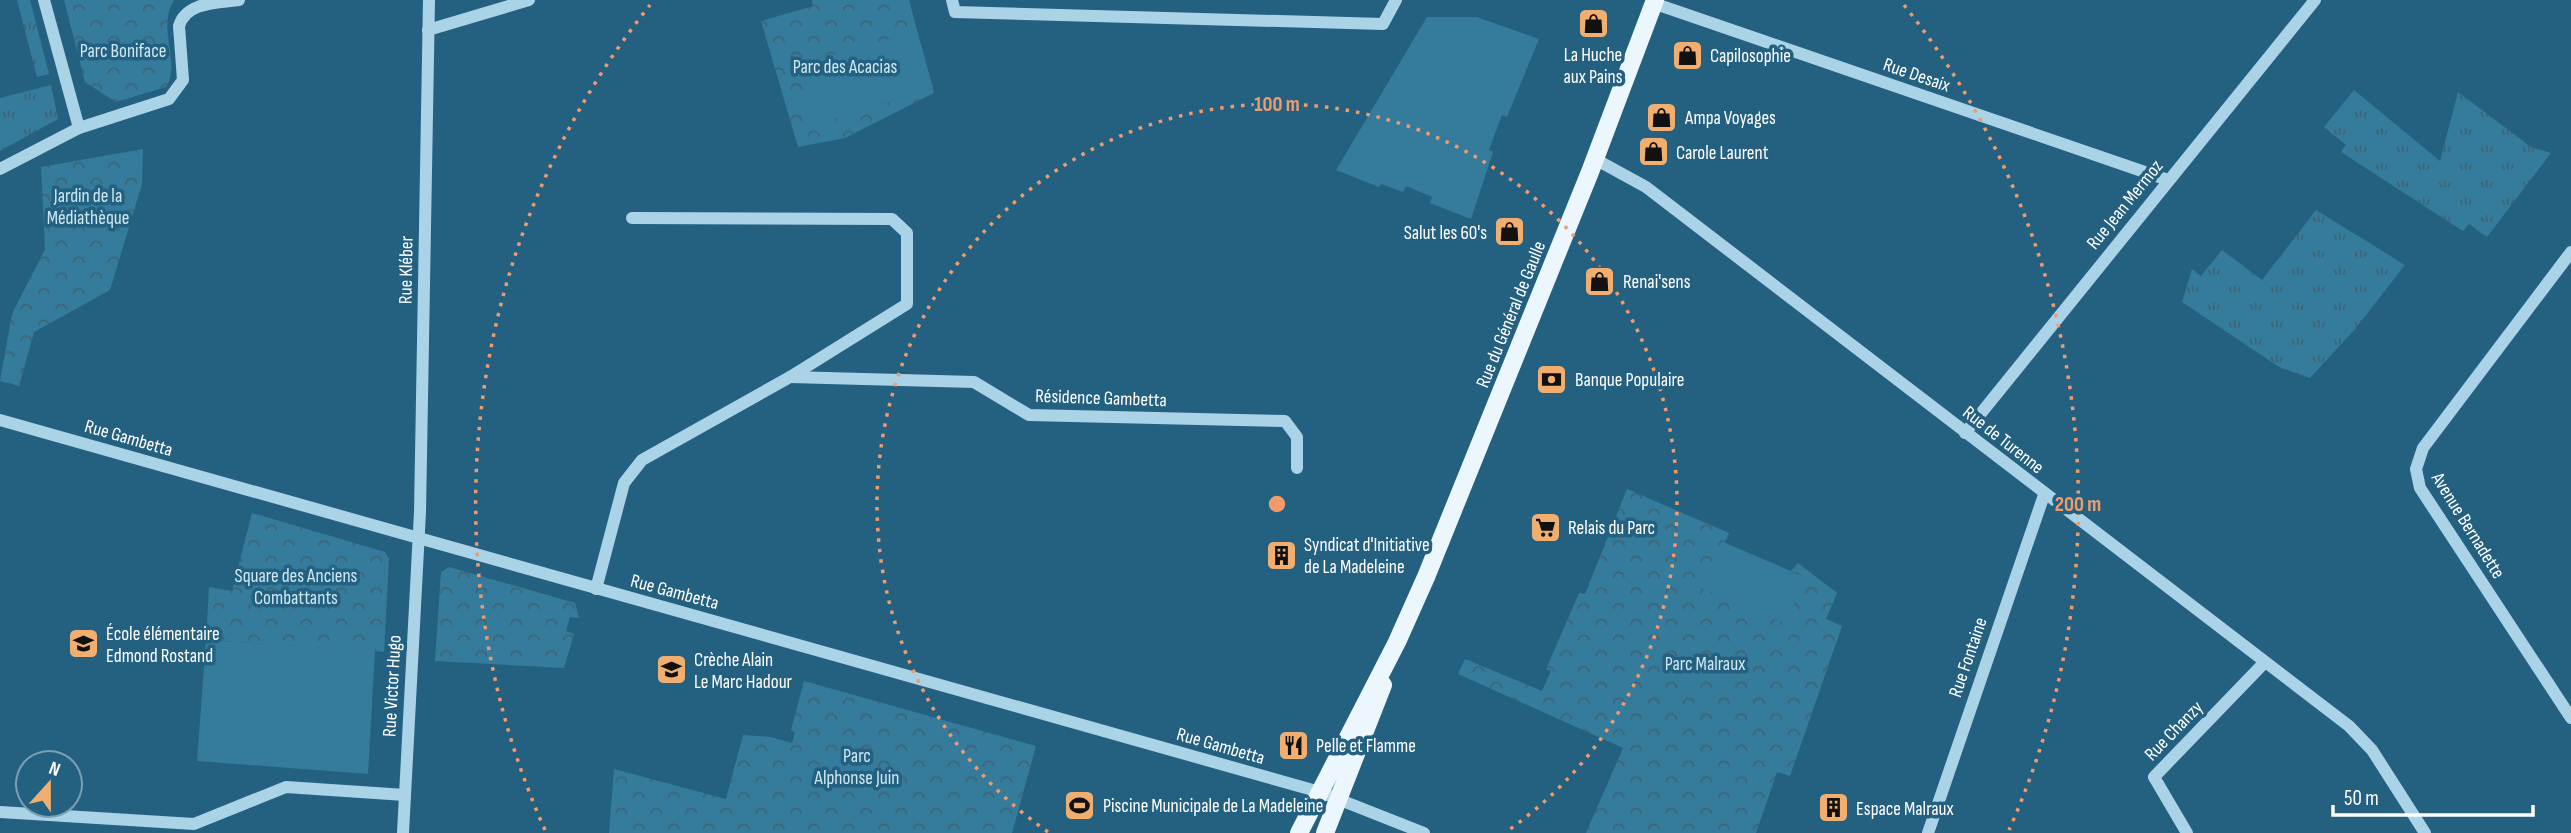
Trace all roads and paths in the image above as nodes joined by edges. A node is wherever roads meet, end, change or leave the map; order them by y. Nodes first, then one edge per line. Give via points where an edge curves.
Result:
1 (44, 0) edge
2 (239, 0) edge
3 (429, 0) edge
4 (529, 0) edge
5 (952, 0) edge
6 (1396, 0) edge
7 (2315, 0) edge
8 (1654, 2) edge
9 (428, 30) junction
10 (79, 128) junction
11 (1595, 159) junction
12 (0, 169) edge
13 (2168, 180) junction
14 (632, 218) dead end
15 (2571, 252) edge
16 (790, 377) junction
17 (0, 420) edge
18 (1965, 433) junction
19 (1297, 468) dead end
20 (2044, 495) junction
21 (418, 540) junction
22 (596, 589) junction
23 (1397, 642) junction
24 (2264, 663) junction
25 (2571, 718) edge
26 (1320, 792) junction
27 (405, 795) junction
28 (1340, 798) junction
29 (0, 812) edge
30 (403, 833) edge
31 (1299, 833) edge
32 (1325, 833) edge
33 (1424, 833) edge
34 (1928, 833) edge
35 (2187, 833) edge
36 (2425, 833) edge

1 - 10 street
2 - 10 street via 185,13 181,19 183,80 169,99
3 - 9 street, Rue Kléber
4 - 9 street
5 - 6 street via 955,12 1383,24
7 - 13 street, Rue Jean Mermoz
8 - 11 main road, Rue du Général de Gaulle
8 - 13 street, Rue Desaix
9 - 21 street, Rue Kléber
10 - 12 street
11 - 18 street, Rue de Turenne via 1646,187
11 - 23 main road, Rue du Général de Gaulle
13 - 18 street, Rue Jean Mermoz
14 - 16 street via 892,219 907,233 907,304
15 - 25 street, Avenue Bernadette via 2423,448 2416,469 2420,488
16 - 19 street, Résidence Gambetta via 974,383 1029,415 1285,421 1297,437
16 - 22 street via 642,460 624,483
17 - 21 street, Rue Gambetta
18 - 20 street, Rue de Turenne
20 - 24 street, Rue de Turenne
20 - 34 street, Rue Fontaine
21 - 22 street, Rue Gambetta
21 - 27 street, Rue Victor Hugo
22 - 26 street, Rue Gambetta
23 - 26 main road, Rue du Général de Gaulle
23 - 28 main road, Rue du Général de Gaulle
24 - 35 street, Rue Chanzy via 2154,777
24 - 36 street, Rue de Turenne via 2362,738
26 - 28 street, Rue Gambetta
26 - 31 main road, Rue du Général de Gaulle
27 - 29 street via 286,787 194,824
27 - 30 street, Rue Victor Hugo
28 - 32 main road, Rue du Général de Gaulle
28 - 33 street, Rue Gambetta

